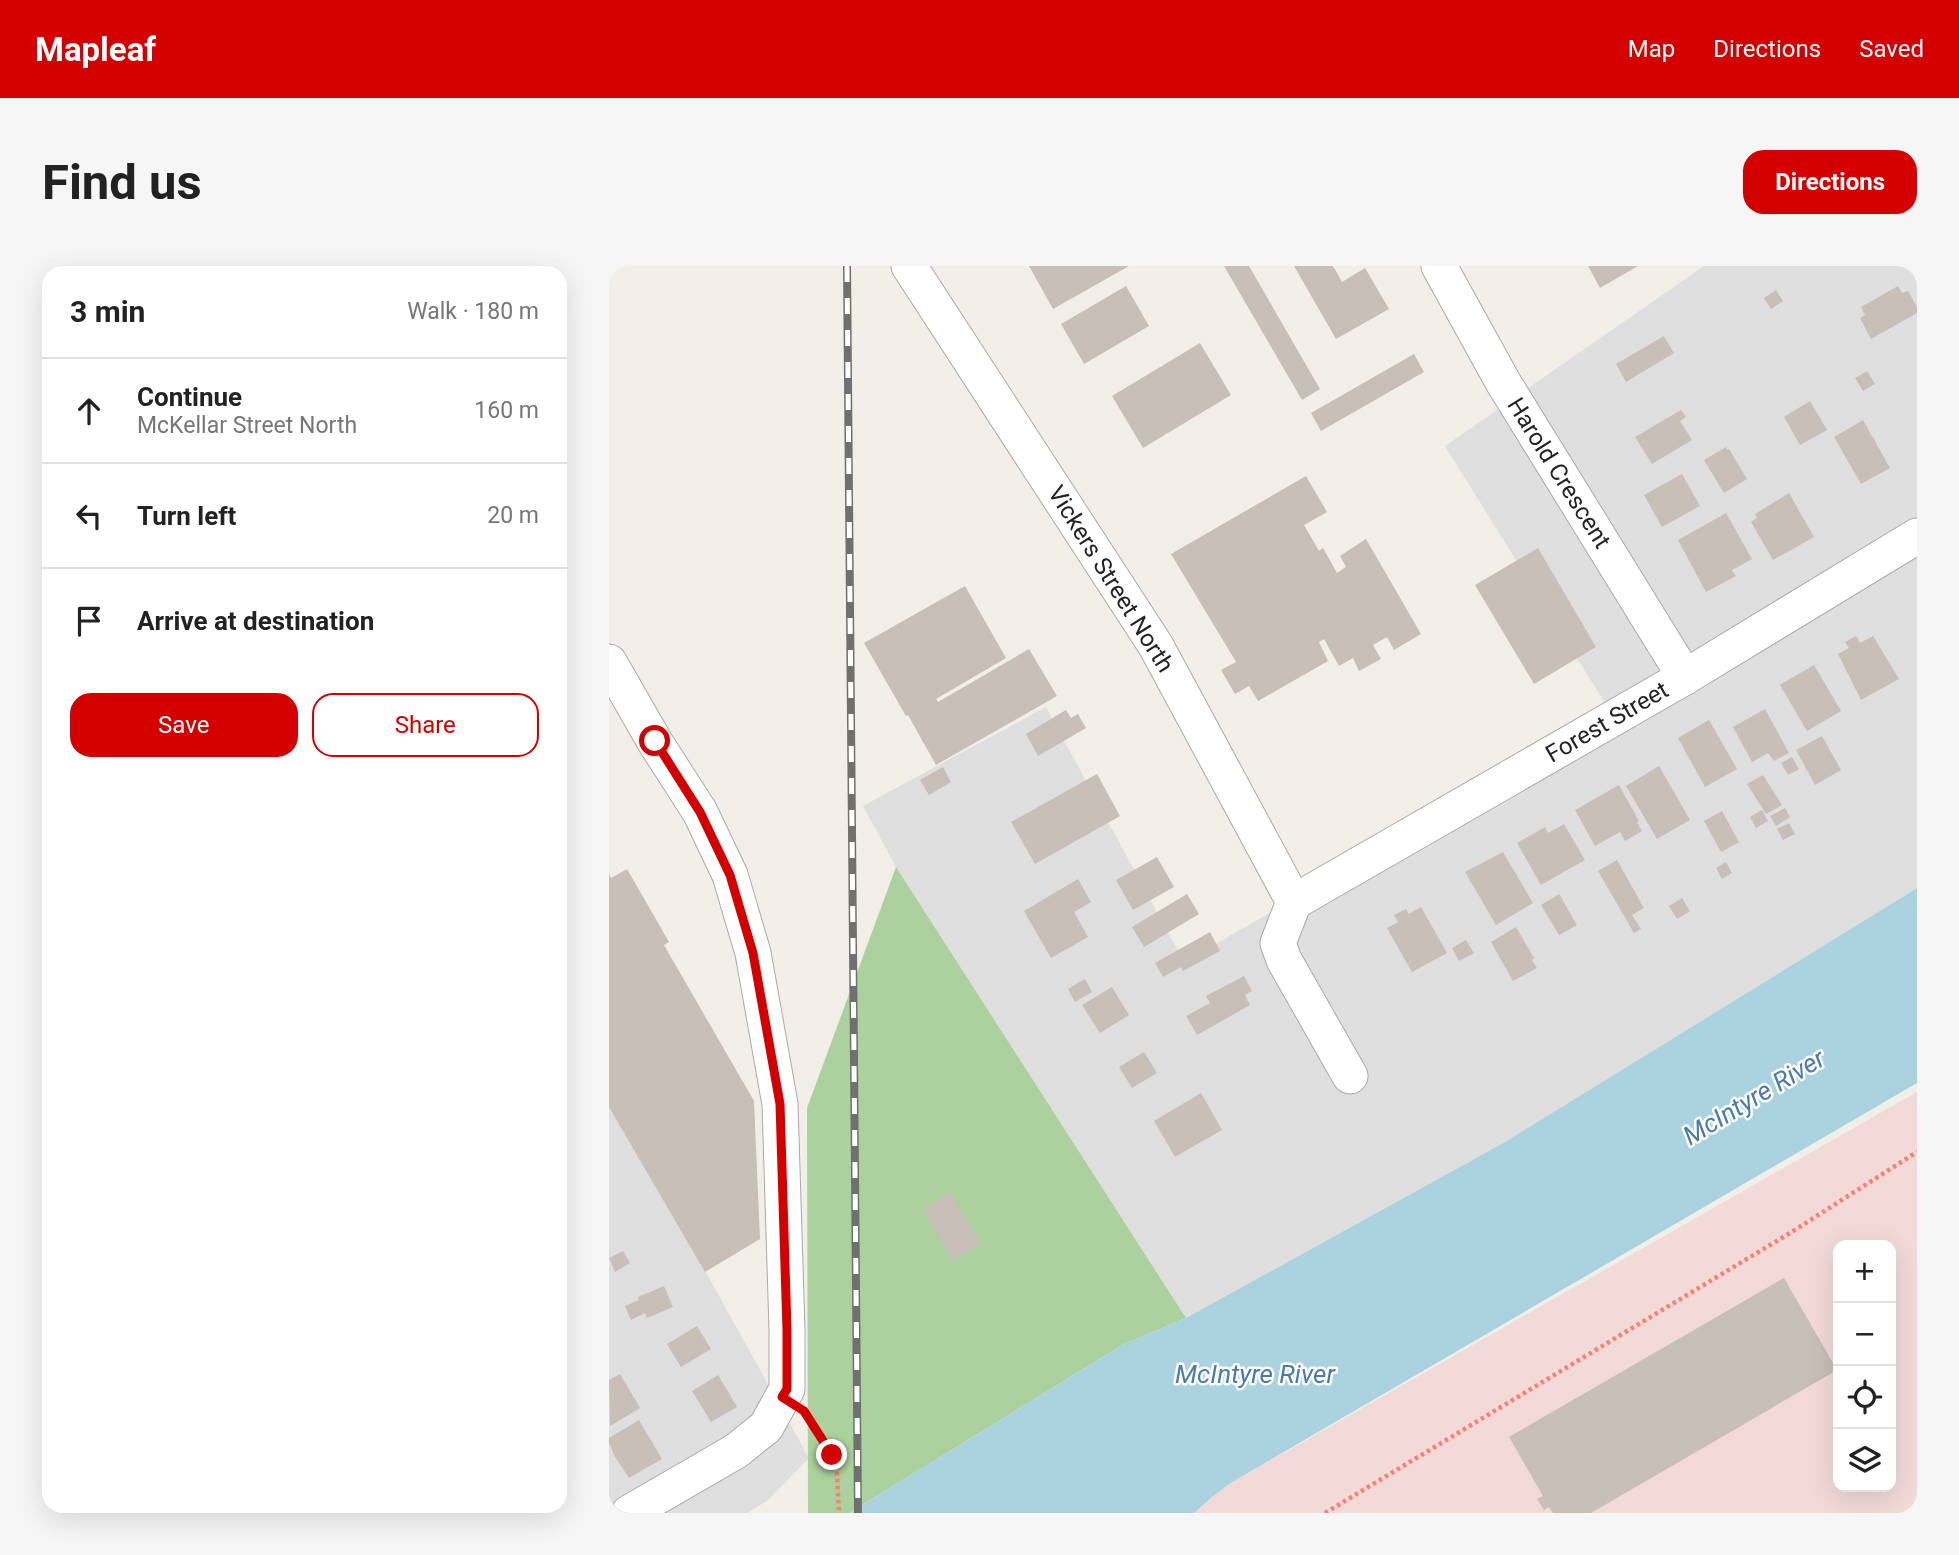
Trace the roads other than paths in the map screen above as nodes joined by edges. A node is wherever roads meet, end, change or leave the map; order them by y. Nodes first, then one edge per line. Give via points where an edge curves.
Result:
1 (909, 266) edge
2 (1439, 266) edge
3 (1917, 536) edge
4 (609, 662) edge
5 (1685, 677) junction
6 (1294, 902) junction
7 (1350, 1076) dead end
8 (629, 1513) edge

1 - 6 street, Vickers Street North via 1156,646
2 - 5 street, Harold Crescent via 1503,382
3 - 5 street, Forest Street
4 - 8 street via 700,812 730,875 753,953 780,1104 787,1330 787,1389 766,1427 736,1451
5 - 6 street, Forest Street
6 - 7 street via 1278,943

